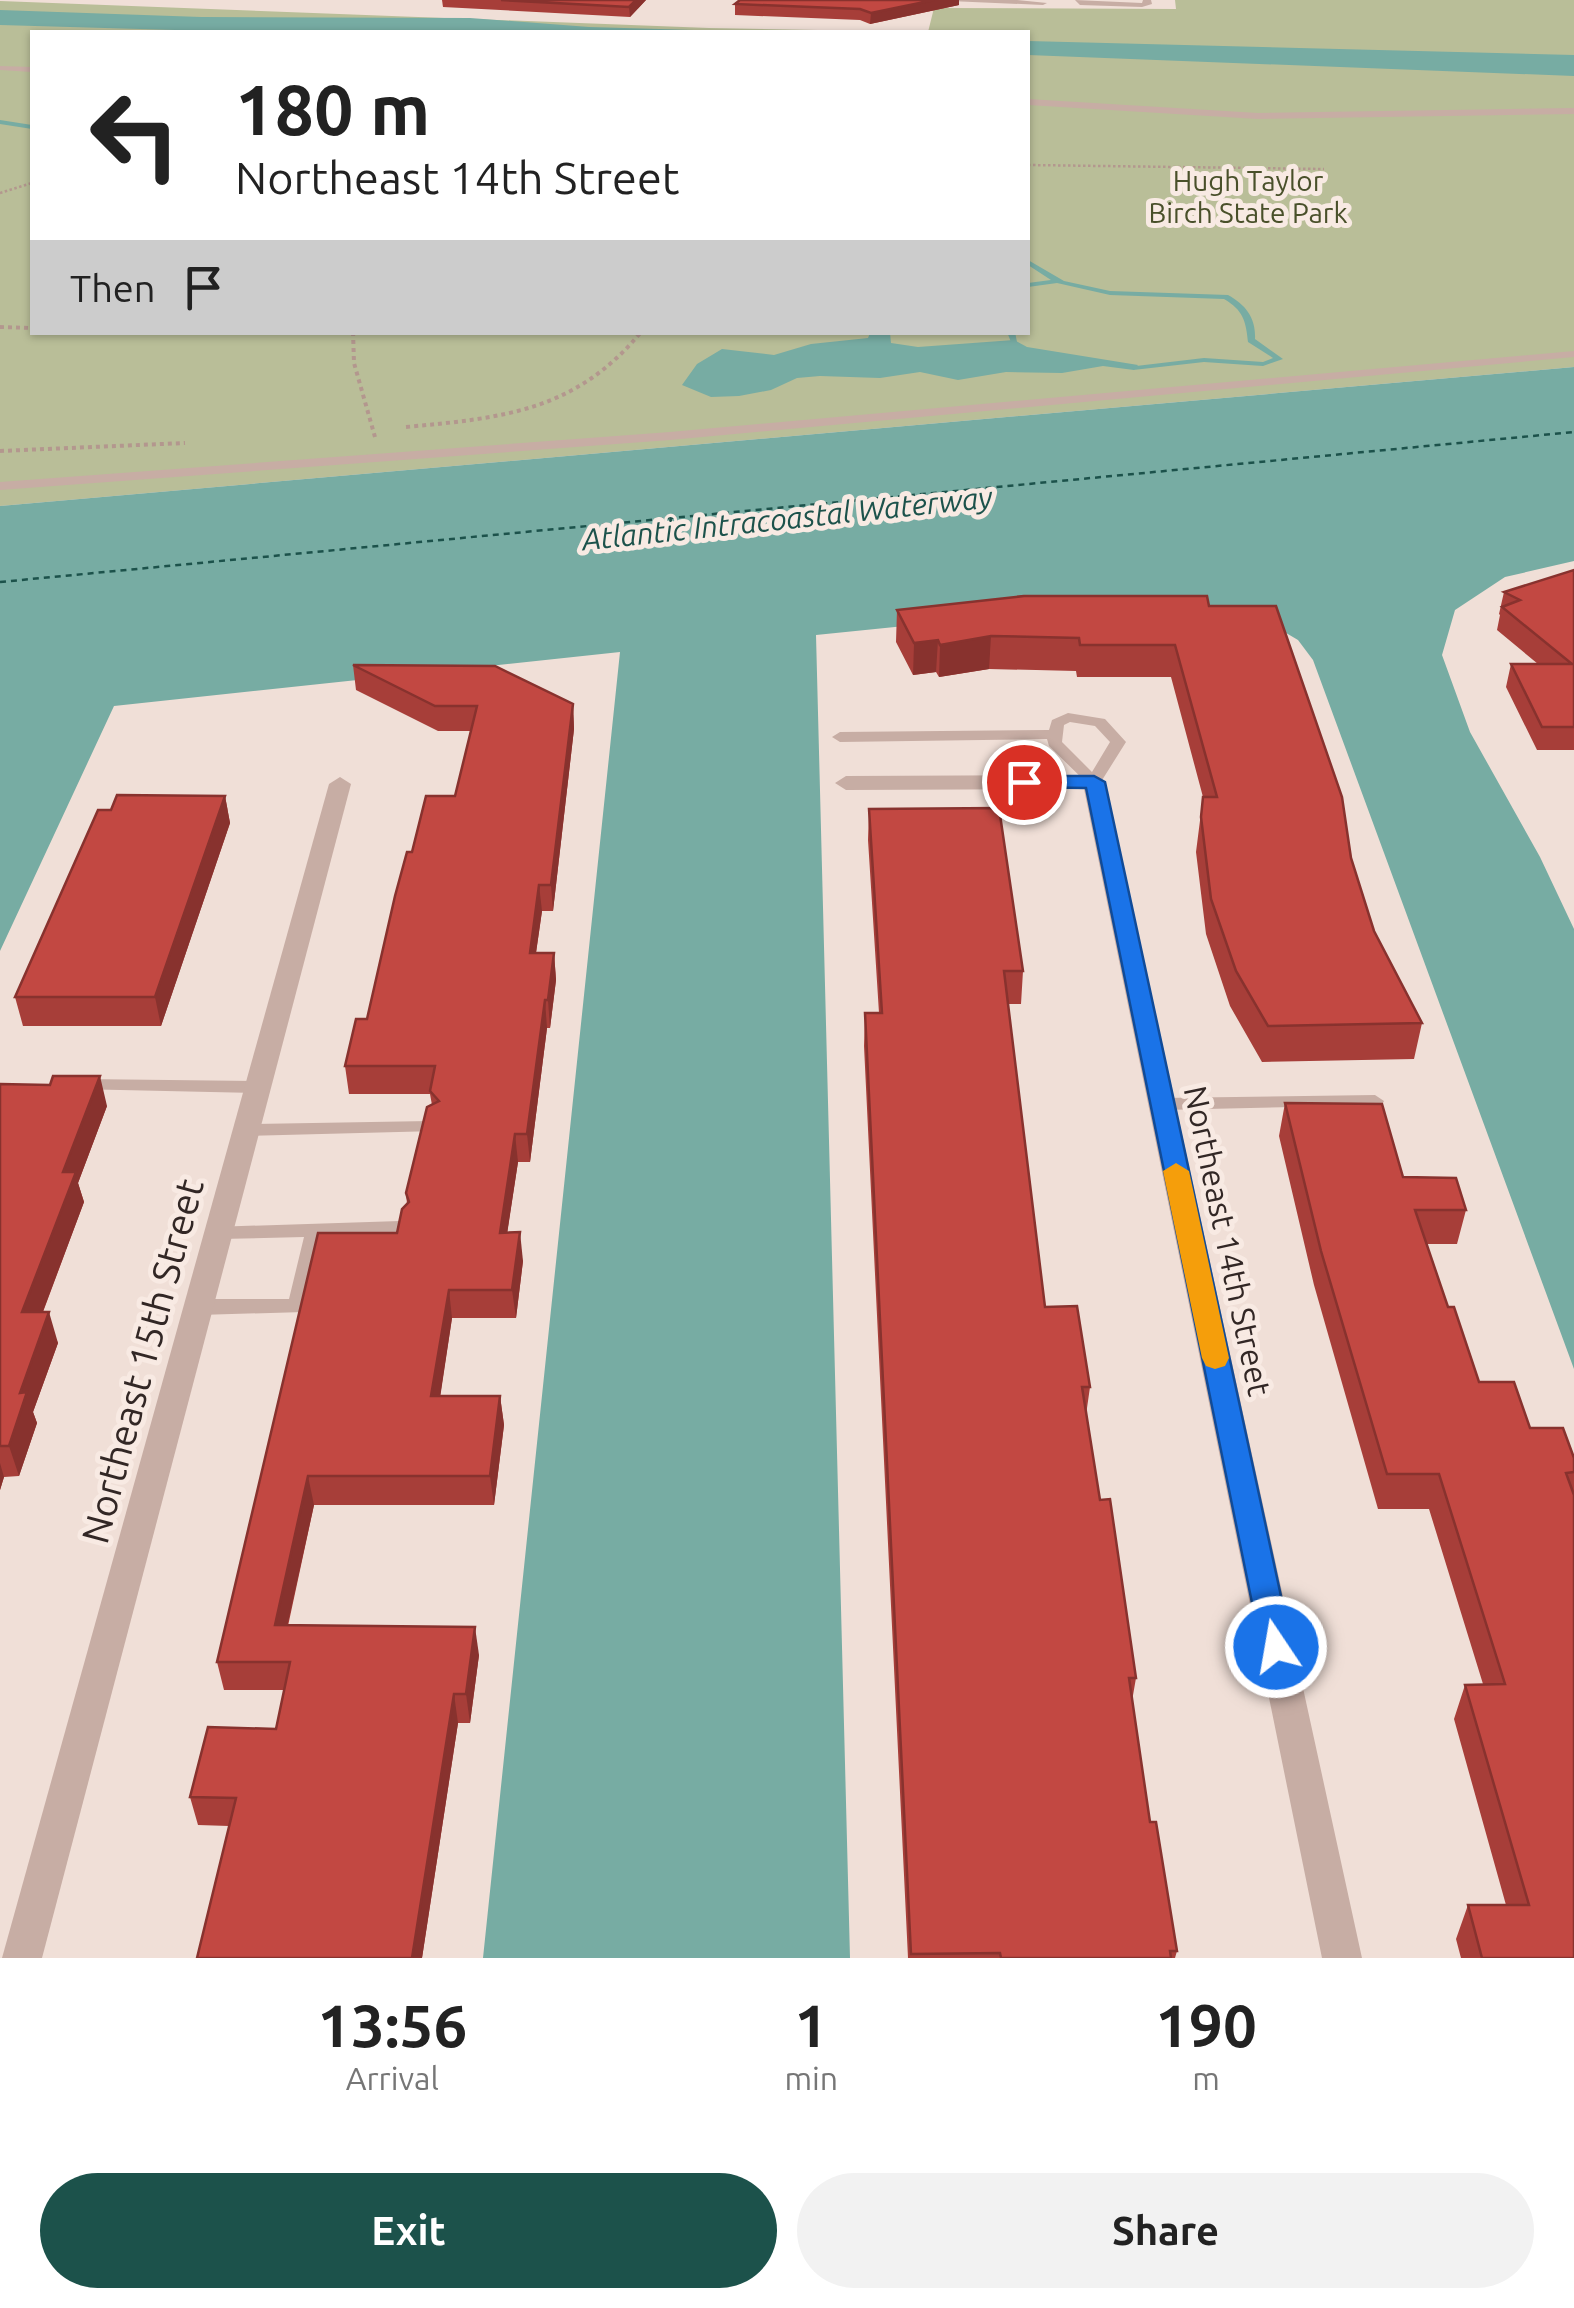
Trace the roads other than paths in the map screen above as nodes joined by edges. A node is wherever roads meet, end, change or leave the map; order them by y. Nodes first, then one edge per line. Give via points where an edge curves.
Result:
1 (1079, 0) edge
2 (1147, 0) edge
3 (931, 1) edge
4 (966, 1) edge
5 (1044, 3) dead end
6 (0, 68) edge
7 (30, 70) edge
8 (1030, 102) edge
9 (1574, 111) edge
10 (1574, 354) edge
11 (0, 486) edge
12 (1054, 734) junction
13 (840, 737) dead end
14 (1094, 782) junction
15 (846, 783) dead end
16 (340, 784) dead end
17 (82, 1086) edge
18 (258, 1088) junction
19 (1375, 1101) edge
20 (1162, 1104) junction
21 (430, 1127) edge
22 (247, 1130) junction
23 (400, 1228) edge
24 (316, 1230) junction
25 (219, 1232) junction
26 (198, 1306) junction
27 (22, 1958) edge
28 (1342, 1958) edge

1 - 2 lane
3 - 4 lane
4 - 5 lane
6 - 7 lane
8 - 9 lane via 1258,116
10 - 11 lane via 670,436
12 - 13 lane
12 - 14 lane via 1066,757
12 - 14 lane via 1068,716 1086,717 1113,732 1118,742
14 - 15 street
14 - 20 street, Northeast 14th Street
16 - 18 street, Northeast 15th Street
17 - 18 lane
18 - 22 street, Northeast 15th Street
19 - 20 lane
20 - 28 street, Northeast 14th Street
21 - 22 lane
22 - 25 street, Northeast 15th Street
23 - 24 lane
24 - 25 lane
24 - 26 lane via 297,1307
25 - 26 street, Northeast 15th Street
26 - 27 street, Northeast 15th Street

